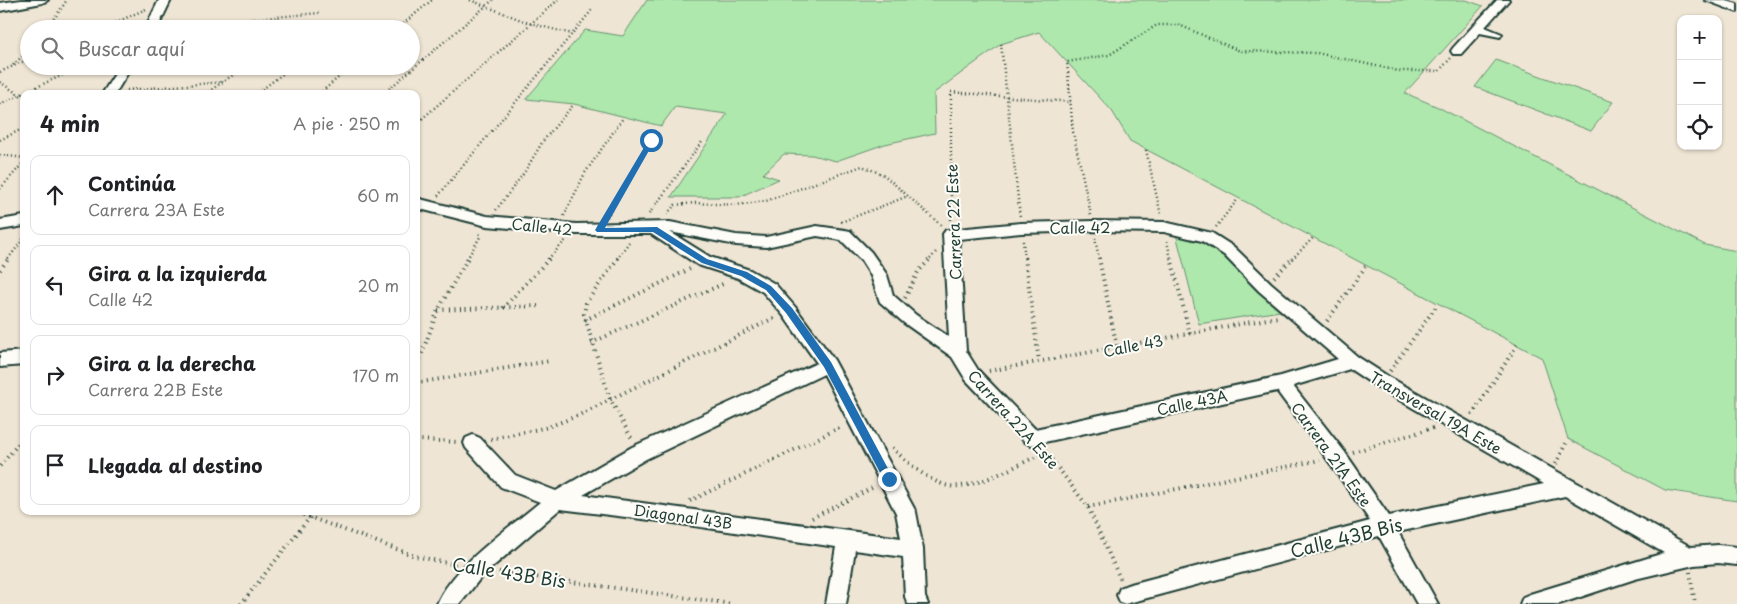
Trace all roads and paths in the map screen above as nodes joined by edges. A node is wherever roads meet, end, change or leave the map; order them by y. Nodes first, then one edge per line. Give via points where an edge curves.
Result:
1 (42, 0) edge
2 (67, 0) edge
3 (432, 0) edge
4 (470, 0) edge
5 (494, 0) edge
6 (558, 0) edge
7 (1502, 0) edge
8 (1711, 0) edge
9 (164, 1) edge
10 (5, 4) edge
11 (486, 6) junction
12 (1737, 8) edge
13 (592, 10) dead end
14 (319, 13) dead end
15 (53, 20) edge
16 (121, 20) edge
17 (155, 20) edge
18 (241, 20) edge
19 (409, 20) edge
20 (529, 24) junction
21 (1478, 29) junction
22 (572, 34) junction
23 (1496, 34) dead end
24 (1001, 44) dead end
25 (1458, 51) joint
26 (20, 58) edge
27 (420, 62) edge
28 (20, 64) edge
29 (11, 67) junction
30 (0, 72) edge
31 (63, 75) edge
32 (120, 75) edge
33 (233, 75) edge
34 (281, 75) edge
35 (341, 75) edge
36 (405, 75) edge
37 (0, 82) edge
38 (223, 82) junction
39 (31, 90) edge
40 (111, 90) edge
41 (133, 90) edge
42 (211, 90) edge
43 (261, 90) edge
44 (324, 90) edge
45 (388, 90) edge
46 (20, 95) joint
47 (1007, 96) junction
48 (1070, 102) junction
49 (0, 104) edge
50 (574, 104) dead end
51 (623, 118) dead end
52 (420, 120) edge
53 (20, 130) edge
54 (0, 140) edge
55 (651, 140) dead end
56 (702, 142) dead end
57 (0, 155) edge
58 (20, 158) edge
59 (20, 166) edge
60 (0, 189) edge
61 (908, 196) junction
62 (1238, 199) dead end
63 (423, 204) edge
64 (466, 215) junction
65 (487, 220) junction
66 (20, 222) edge
67 (0, 225) edge
68 (1093, 226) junction
69 (559, 227) junction
70 (1021, 228) junction
71 (576, 229) junction
72 (646, 229) junction
73 (599, 230) junction
74 (817, 231) junction
75 (952, 234) junction
76 (1207, 237) junction
77 (1313, 238) dead end
78 (20, 243) edge
79 (704, 261) junction
80 (1366, 266) dead end
81 (0, 270) edge
82 (744, 274) junction
83 (1264, 287) junction
84 (1438, 304) dead end
85 (541, 306) dead end
86 (503, 308) junction
87 (438, 310) junction
88 (899, 310) junction
89 (789, 311) junction
90 (1294, 313) junction
91 (585, 320) junction
92 (1319, 332) junction
93 (591, 343) junction
94 (1117, 348) junction
95 (958, 352) junction
96 (20, 358) edge
97 (420, 358) edge
98 (0, 360) edge
99 (550, 361) dead end
100 (1039, 361) junction
101 (1352, 362) junction
102 (828, 365) junction
103 (972, 375) junction
104 (420, 381) edge
105 (1383, 382) junction
106 (1281, 383) junction
107 (610, 399) junction
108 (857, 419) junction
109 (1031, 437) junction
110 (420, 440) edge
111 (20, 442) edge
112 (473, 443) junction
113 (889, 445) dead end
114 (1046, 452) junction
115 (639, 453) junction
116 (0, 466) edge
117 (889, 479) junction
118 (1566, 487) junction
119 (557, 500) junction
120 (667, 513) junction
121 (304, 515) edge
122 (310, 517) junction
123 (810, 518) dead end
124 (1384, 526) junction
125 (847, 541) junction
126 (913, 549) junction
127 (1736, 555) edge
128 (1688, 556) junction
129 (475, 569) junction
130 (1127, 595) joint
131 (241, 604) edge
132 (447, 604) edge
133 (732, 604) edge
134 (836, 604) edge
135 (918, 604) edge
136 (1428, 604) edge
137 (1530, 604) edge
138 (1695, 604) edge

1 - 10 street
2 - 15 path
3 - 19 path
4 - 11 path
5 - 11 path
6 - 20 path
7 - 21 street
8 - 12 street
9 - 16 path
9 - 17 street
11 - 20 path
11 - 27 path
13 - 22 path
14 - 18 path
20 - 22 path
20 - 52 path
21 - 23 street
21 - 25 street
22 - 63 path
24 - 47 path
25 - 48 path via 1438,71 1399,71 1316,53 1240,51 1179,26 1157,25 1109,55 1066,62
26 - 29 path
28 - 29 path
29 - 30 path
31 - 39 path
32 - 40 street
33 - 38 path
34 - 43 path
35 - 44 path
36 - 45 path
37 - 46 path
38 - 41 path
38 - 42 path
46 - 49 path
47 - 48 path
47 - 70 path
47 - 75 path, Carrera 22 Este via 951,92
48 - 68 path via 1073,132
50 - 65 path via 542,141 524,173
51 - 69 path via 585,174
53 - 54 path
55 - 73 path
56 - 72 path
57 - 58 path
59 - 60 path
61 - 72 path via 884,175 862,166 766,202 675,205
61 - 74 path
61 - 75 path
62 - 76 path
63 - 64 street, Calle 42
64 - 65 street, Calle 42
64 - 87 path via 480,238
65 - 69 street, Calle 42
66 - 67 street
68 - 70 street, Calle 42
68 - 76 street, Calle 42 via 1164,227
68 - 94 path
69 - 71 street, Calle 42
70 - 75 street, Calle 42
70 - 100 path
71 - 73 street, Calle 42
71 - 86 path
72 - 73 street, Calle 42
72 - 74 street, Calle 42 via 670,227 736,240 766,242
72 - 79 street
72 - 91 path via 586,303
74 - 88 street, Carrera 22A Este via 845,235 880,275 886,298
75 - 88 path via 918,272
75 - 95 street, Carrera 22 Este
76 - 83 street, Transversal 19A Este via 1229,251
77 - 83 path
78 - 81 path
79 - 82 street
79 - 91 path
80 - 92 path
82 - 89 street via 769,288
82 - 93 path
83 - 90 street, Transversal 19A Este
84 - 105 path
85 - 86 path
86 - 87 path
87 - 97 path
88 - 95 street, Carrera 22A Este
89 - 102 street
89 - 107 path
90 - 92 street, Transversal 19A Este
90 - 94 path, Calle 43
91 - 93 path
92 - 101 street, Transversal 19A Este
93 - 107 path
94 - 100 path, Calle 43
95 - 103 street, Carrera 22A Este
96 - 98 street
99 - 104 path
100 - 103 path, Calle 43
101 - 105 street, Transversal 19A Este
101 - 106 street, Calle 43A
102 - 108 street
102 - 115 street
103 - 109 street, Carrera 22A Este
105 - 118 street, Transversal 19A Este
106 - 109 street, Calle 43A
106 - 124 street, Carrera 21A Este
107 - 112 path via 548,427
107 - 115 path
108 - 117 street
108 - 120 path
109 - 114 path, Carrera 22A Este
110 - 112 path
111 - 116 path
112 - 119 street, Diagonal 43B via 508,481
113 - 114 path via 910,465 949,486 974,482
114 - 130 path, Carrera 22A Este via 1088,507
115 - 119 street
117 - 123 path
117 - 126 street via 906,512
118 - 124 street, Calle 43B Bis
118 - 128 street, Transversal 19A Este
119 - 120 street, Diagonal 43B
119 - 129 street
120 - 125 street, Diagonal 43B
121 - 122 path, Calle 43B Bis
122 - 129 path, Calle 43B Bis via 415,556
122 - 131 path
124 - 130 street, Calle 43B Bis
124 - 136 street, Carrera 21A Este
125 - 126 street, Diagonal 43B
125 - 134 street
126 - 135 street
127 - 128 street
128 - 137 street
128 - 138 path
129 - 132 street
129 - 133 path, Calle 43B Bis

